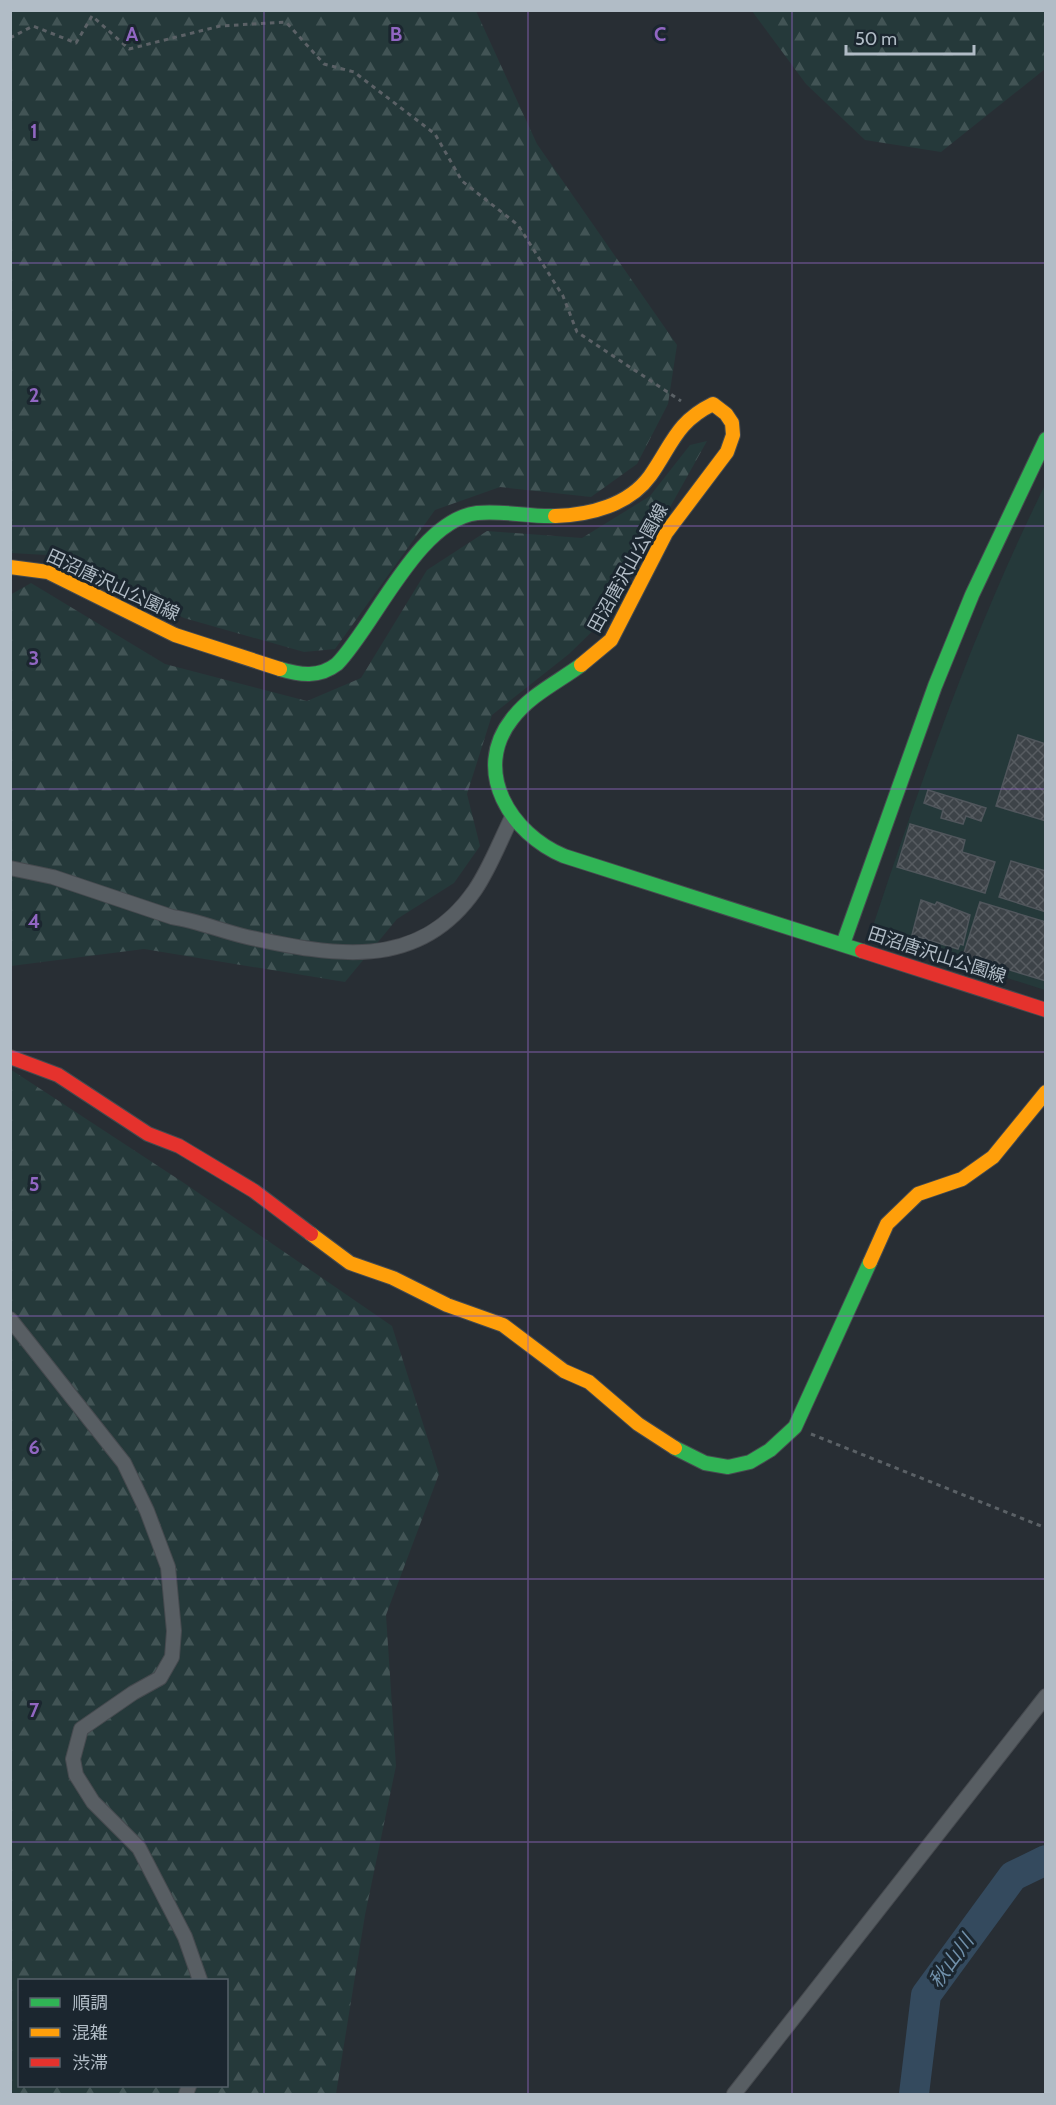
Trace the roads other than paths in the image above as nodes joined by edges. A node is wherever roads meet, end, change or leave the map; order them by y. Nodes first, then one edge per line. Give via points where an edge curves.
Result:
1 (1046, 439) edge
2 (10, 567) edge
3 (512, 817) junction
4 (10, 868) edge
5 (843, 944) junction
6 (1046, 1010) edge
7 (10, 1057) edge
8 (1046, 1092) edge
9 (10, 1319) edge
10 (1046, 1696) edge
11 (200, 1979) edge
12 (734, 2094) edge

1 - 5 main road via 968,605 935,686
2 - 3 main road, 田沼唐沢山公園線 via 30,566 69,581 158,629 298,674 321,674 342,659 423,546 441,529 475,513 553,518 606,508 629,496 645,481 678,426 694,411 713,404 726,412 733,425 728,448 675,518 611,640 597,656 540,694 506,725 497,746 496,769 501,794
3 - 4 street via 475,890 439,930 396,949 323,953 172,917 53,877
3 - 5 main road, 田沼唐沢山公園線 via 539,846 564,856
5 - 6 main road, 田沼唐沢山公園線
7 - 8 main road via 58,1076 148,1134 179,1146 254,1191 350,1263 503,1325 564,1371 589,1382 638,1424 682,1452 705,1463 728,1467 760,1456 795,1427 887,1224 918,1194 962,1179 993,1157
9 - 11 street via 124,1463 168,1567 174,1631 172,1657 160,1678 81,1729 73,1759 76,1775 93,1802 139,1848 185,1937
10 - 12 street

